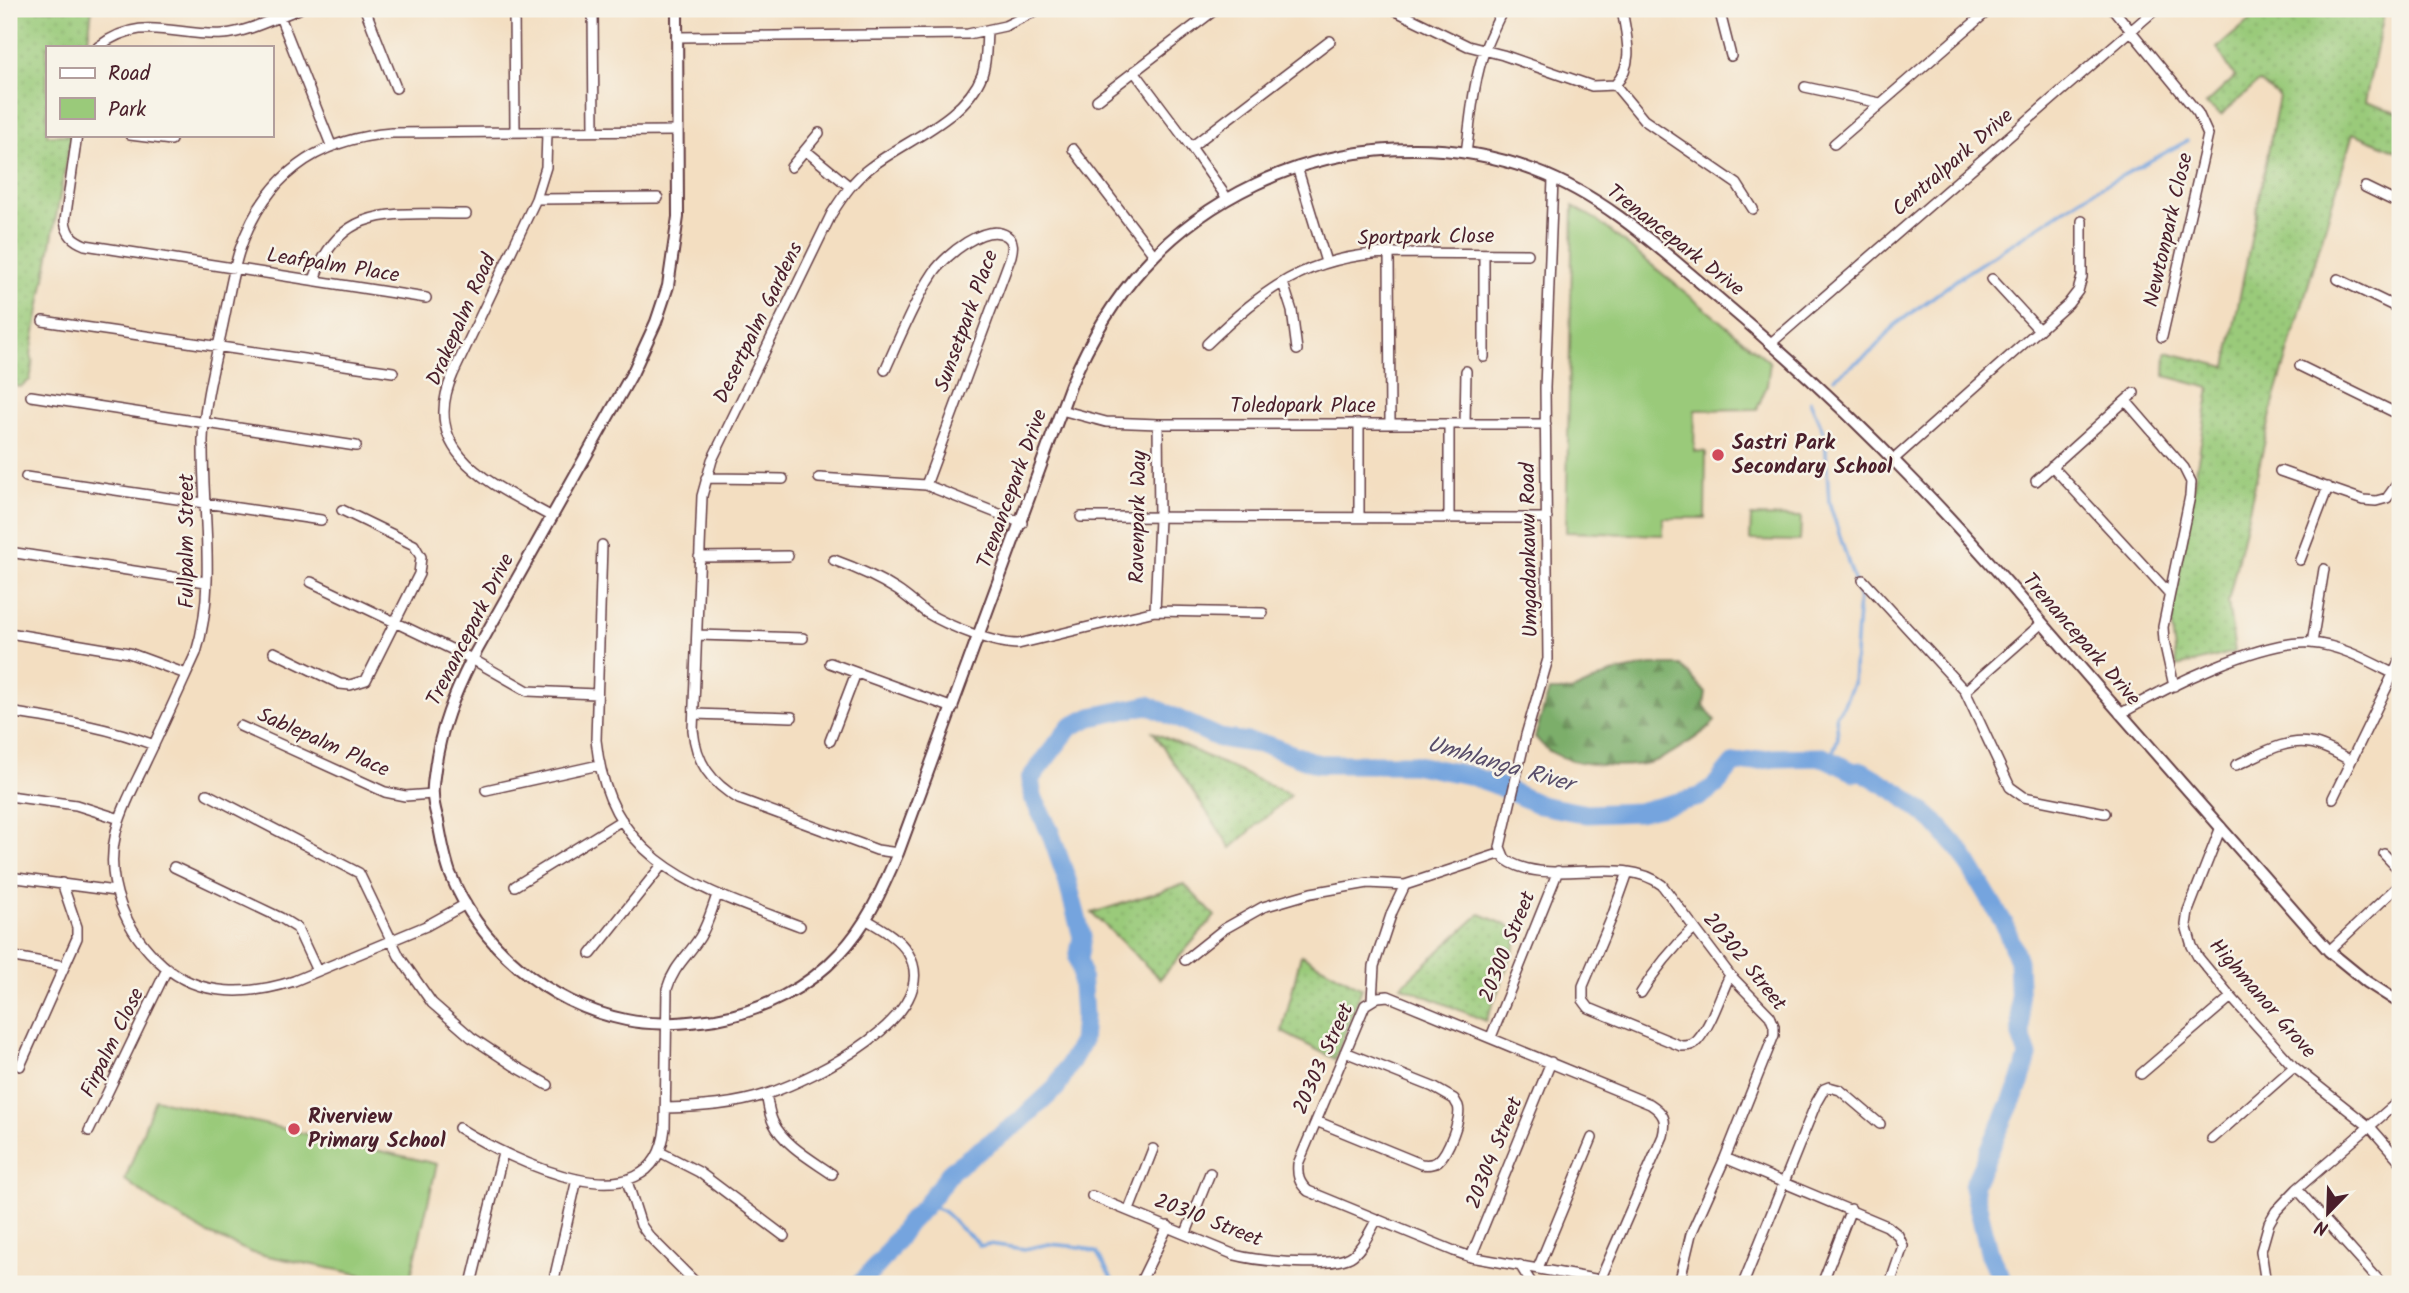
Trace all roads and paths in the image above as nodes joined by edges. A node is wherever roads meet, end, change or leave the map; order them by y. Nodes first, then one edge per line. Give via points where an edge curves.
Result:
1 (299, 9) edge
2 (365, 9) edge
3 (514, 9) edge
4 (593, 9) edge
5 (677, 9) edge
6 (1040, 9) edge
7 (1216, 9) edge
8 (1503, 9) edge
9 (1622, 9) edge
10 (1719, 9) edge
11 (1990, 9) edge
12 (2113, 9) edge
13 (2157, 9) edge
14 (279, 12) edge
15 (1398, 12) dead end
16 (2132, 30) junction
17 (987, 32) junction
18 (677, 37) junction
19 (1329, 41) dead end
20 (100, 46) edge
21 (1484, 51) junction
22 (1731, 57) dead end
23 (1133, 71) junction
24 (1615, 85) junction
25 (1805, 87) dead end
26 (396, 88) dead end
27 (1097, 100) dead end
28 (1880, 103) junction
29 (594, 131) junction
30 (677, 131) junction
31 (515, 132) junction
32 (547, 132) junction
33 (820, 133) dead end
34 (77, 136) edge
35 (138, 136) edge
36 (171, 140) dead end
37 (1834, 144) dead end
38 (331, 145) junction
39 (1191, 146) junction
40 (1073, 149) dead end
41 (805, 150) junction
42 (1466, 153) junction
43 (791, 167) dead end
44 (1297, 167) junction
45 (1553, 178) junction
46 (850, 187) junction
47 (2365, 187) dead end
48 (658, 198) dead end
49 (1227, 198) junction
50 (536, 199) junction
51 (2400, 204) edge
52 (1753, 209) dead end
53 (466, 215) dead end
54 (2082, 221) dead end
55 (1390, 253) junction
56 (1484, 254) junction
57 (1528, 254) dead end
58 (1154, 255) junction
59 (1326, 262) junction
60 (235, 268) junction
61 (1992, 279) dead end
62 (2338, 279) dead end
63 (314, 281) junction
64 (1283, 283) junction
65 (426, 298) dead end
66 (2400, 309) edge
67 (43, 321) dead end
68 (2039, 330) junction
69 (2162, 337) dead end
70 (1771, 343) junction
71 (1207, 344) dead end
72 (218, 346) junction
73 (1297, 349) dead end
74 (1484, 357) dead end
75 (2300, 366) dead end
76 (886, 370) dead end
77 (1466, 371) dead end
78 (393, 372) dead end
79 (2134, 393) dead end
80 (31, 396) dead end
81 (2126, 401) junction
82 (1061, 411) junction
83 (2400, 415) edge
84 (205, 423) junction
85 (1158, 424) junction
86 (1359, 424) junction
87 (1390, 424) junction
88 (1449, 424) junction
89 (1465, 424) junction
90 (1546, 424) junction
91 (356, 446) dead end
92 (1893, 460) junction
93 (2052, 466) junction
94 (2280, 471) dead end
95 (26, 477) dead end
96 (706, 478) junction
97 (819, 478) dead end
98 (783, 479) dead end
99 (2400, 480) edge
100 (2036, 481) dead end
101 (926, 485) junction
102 (2328, 487) junction
103 (204, 502) junction
104 (342, 510) dead end
105 (552, 517) junction
106 (1081, 517) dead end
107 (1159, 517) junction
108 (1359, 517) junction
109 (1449, 517) junction
110 (1548, 518) junction
111 (321, 520) dead end
112 (1022, 523) junction
113 (602, 545) dead end
114 (9, 552) edge
115 (788, 556) dead end
116 (699, 557) junction
117 (834, 560) dead end
118 (2301, 560) dead end
119 (2324, 569) dead end
120 (1863, 580) dead end
121 (206, 582) junction
122 (311, 582) dead end
123 (2169, 593) junction
124 (1155, 611) junction
125 (1263, 613) dead end
126 (395, 622) junction
127 (2042, 624) junction
128 (9, 633) edge
129 (697, 635) junction
130 (980, 636) junction
131 (803, 638) dead end
132 (2312, 643) junction
133 (274, 652) dead end
134 (472, 659) junction
135 (2400, 660) edge
136 (830, 663) dead end
137 (856, 673) junction
138 (186, 674) junction
139 (2397, 675) edge
140 (2174, 686) junction
141 (1965, 691) junction
142 (596, 694) junction
143 (953, 709) junction
144 (9, 712) edge
145 (694, 714) junction
146 (2120, 714) junction
147 (792, 717) dead end
148 (240, 726) dead end
149 (830, 741) dead end
150 (154, 745) junction
151 (2351, 761) junction
152 (599, 765) junction
153 (2236, 765) dead end
154 (486, 790) dead end
155 (207, 794) dead end
156 (433, 794) junction
157 (9, 796) edge
158 (2333, 797) dead end
159 (2105, 813) dead end
160 (120, 819) junction
161 (622, 820) junction
162 (2221, 827) junction
163 (898, 853) junction
164 (1502, 853) junction
165 (2384, 854) dead end
166 (662, 865) junction
167 (174, 867) dead end
168 (1558, 871) junction
169 (2400, 871) edge
170 (1628, 872) junction
171 (9, 877) edge
172 (62, 883) junction
173 (2400, 884) edge
174 (1405, 885) junction
175 (515, 886) dead end
176 (115, 891) junction
177 (717, 895) junction
178 (466, 904) junction
179 (867, 920) junction
180 (800, 926) dead end
181 (1694, 929) junction
182 (391, 940) junction
183 (2329, 951) junction
184 (592, 954) dead end
185 (9, 956) edge
186 (1185, 960) dead end
187 (64, 966) junction
188 (167, 970) junction
189 (317, 971) junction
190 (1730, 975) junction
191 (1641, 993) dead end
192 (2231, 997) junction
193 (1372, 1000) junction
194 (2400, 1003) edge
195 (667, 1024) junction
196 (1490, 1037) junction
197 (1345, 1052) junction
198 (1551, 1062) junction
199 (20, 1066) dead end
200 (2294, 1067) junction
201 (2141, 1074) dead end
202 (548, 1084) dead end
203 (766, 1094) junction
204 (2400, 1100) edge
205 (666, 1108) junction
206 (1316, 1121) junction
207 (1880, 1124) dead end
208 (459, 1128) dead end
209 (2371, 1128) junction
210 (89, 1131) dead end
211 (1592, 1138) dead end
212 (2213, 1139) dead end
213 (1153, 1149) dead end
214 (660, 1152) junction
215 (503, 1153) junction
216 (1725, 1158) junction
217 (2400, 1161) edge
218 (1210, 1173) dead end
219 (832, 1174) dead end
220 (577, 1179) junction
221 (627, 1181) junction
222 (1784, 1181) junction
223 (2297, 1189) junction
224 (1092, 1196) dead end
225 (1851, 1209) junction
226 (1129, 1210) junction
227 (1377, 1219) junction
228 (1168, 1226) junction
229 (1186, 1233) junction
230 (784, 1236) dead end
231 (1471, 1257) junction
232 (1520, 1265) junction
233 (1538, 1268) junction
234 (1143, 1277) dead end
235 (1601, 1280) junction
236 (471, 1284) edge
237 (553, 1284) edge
238 (697, 1284) edge
239 (1532, 1284) edge
240 (1630, 1284) edge
241 (1679, 1284) edge
242 (1742, 1284) edge
243 (1822, 1284) edge
244 (1890, 1284) edge
245 (2266, 1284) edge
246 (2382, 1284) edge

1 - 14 street
2 - 26 street
3 - 31 street
4 - 29 street
5 - 18 street, Trenancepark Drive
6 - 17 street
7 - 23 street
8 - 21 street
9 - 24 street via 1628,63
10 - 22 street
11 - 28 street
12 - 16 street, Newtonpark Close
13 - 16 street, Centralpark Drive
14 - 20 street via 235,32 147,27
14 - 38 street
15 - 21 street
16 - 69 street, Newtonpark Close via 2199,113 2208,135
16 - 70 street, Centralpark Drive
17 - 18 street
17 - 46 street, Desertpalm Gardens via 982,76 965,102 870,167
18 - 30 street, Trenancepark Drive
19 - 39 street
21 - 24 street via 1592,86
21 - 42 street
23 - 27 street
23 - 39 street
24 - 52 street via 1644,120 1737,184
25 - 28 street
28 - 37 street
29 - 30 street, Fullpalm Street
29 - 32 street, Fullpalm Street
30 - 105 street, Trenancepark Drive via 676,239 668,286 633,372
31 - 32 street, Fullpalm Street
31 - 38 street, Fullpalm Street via 393,133
32 - 50 street, Drakepalm Road via 546,167
33 - 41 street
34 - 60 street, Leafpalm Place via 65,221 72,240
35 - 36 street
38 - 60 street, Fullpalm Street via 295,167 270,191 254,214
39 - 49 street
40 - 58 street
41 - 43 street
41 - 46 street
42 - 44 street, Trenancepark Drive via 1370,151
42 - 45 street, Trenancepark Drive
44 - 49 street, Trenancepark Drive
44 - 59 street
45 - 70 street, Trenancepark Drive via 1623,220
45 - 90 street, Umgadankawu Road
46 - 96 street, Desertpalm Gardens via 832,213
47 - 51 street
48 - 50 street
49 - 58 street, Trenancepark Drive via 1191,221
50 - 105 street, Drakepalm Road via 448,385 445,422 457,453 474,471
53 - 63 street via 381,215 362,221 332,244
54 - 68 street via 2078,291
55 - 56 street, Sportpark Close
55 - 59 street, Sportpark Close
55 - 87 street
56 - 57 street, Sportpark Close
56 - 74 street
58 - 82 street, Trenancepark Drive via 1105,316
59 - 64 street, Sportpark Close
60 - 63 street, Leafpalm Place
60 - 72 street, Fullpalm Street
61 - 68 street
62 - 66 street
63 - 65 street, Leafpalm Place
64 - 71 street, Sportpark Close via 1253,301
64 - 73 street via 1293,311
67 - 72 street
68 - 92 street
70 - 92 street, Trenancepark Drive
72 - 78 street
72 - 84 street, Fullpalm Street
75 - 83 street
76 - 101 street, Sunsetpark Place via 923,290 944,260 986,234 1010,239 1011,256
77 - 89 street
79 - 81 street
80 - 84 street
81 - 93 street
81 - 123 street via 2191,482
82 - 85 street, Toledopark Place via 1107,422
82 - 112 street, Trenancepark Drive
84 - 91 street
84 - 103 street, Fullpalm Street
85 - 86 street, Toledopark Place
85 - 107 street, Ravenpark Way
86 - 87 street, Toledopark Place
86 - 108 street
87 - 88 street, Toledopark Place
88 - 89 street, Toledopark Place
88 - 109 street
89 - 90 street, Toledopark Place
90 - 110 street, Umgadankawu Road
92 - 127 street, Trenancepark Drive
93 - 100 street
93 - 123 street
94 - 102 street
95 - 103 street
96 - 98 street
96 - 116 street, Desertpalm Gardens
97 - 101 street
99 - 102 street via 2393,493 2376,501
101 - 112 street
102 - 118 street
103 - 111 street
103 - 121 street, Fullpalm Street
104 - 126 street via 408,541 418,551 419,574
105 - 134 street, Trenancepark Drive
106 - 107 street
107 - 108 street
107 - 124 street, Ravenpark Way
108 - 109 street
109 - 110 street
110 - 164 street, Umgadankawu Road via 1548,659 1526,735
112 - 130 street, Trenancepark Drive
113 - 142 street
114 - 121 street
115 - 116 street
116 - 129 street, Desertpalm Gardens
117 - 130 street via 865,572 928,613
119 - 132 street
120 - 141 street
121 - 138 street, Fullpalm Street via 202,634
122 - 126 street
123 - 140 street via 2163,634
124 - 125 street
124 - 130 street via 1018,645
126 - 133 street via 372,672 358,684 340,684
126 - 134 street
127 - 141 street
127 - 146 street, Trenancepark Drive
128 - 138 street via 129,653
129 - 131 street
129 - 145 street, Desertpalm Gardens
130 - 143 street, Trenancepark Drive
132 - 139 street via 2358,656
132 - 140 street via 2269,648
134 - 142 street via 528,691
134 - 156 street, Trenancepark Drive via 438,742
135 - 139 street
136 - 137 street
137 - 143 street
137 - 149 street
138 - 150 street, Fullpalm Street
139 - 151 street
140 - 146 street
141 - 159 street via 2016,792
142 - 152 street
143 - 163 street, Trenancepark Drive
144 - 150 street via 94,725
145 - 147 street
145 - 163 street, Desertpalm Gardens via 698,755 711,778 728,792 877,850
146 - 162 street, Trenancepark Drive
148 - 156 street, Sablepalm Place via 385,792
150 - 160 street, Fullpalm Street
151 - 153 street via 2323,747 2299,742
151 - 158 street
152 - 154 street
152 - 161 street
155 - 182 street via 359,873
156 - 178 street, Trenancepark Drive via 450,872
157 - 160 street via 76,805
160 - 176 street, Fullpalm Street via 113,850
161 - 166 street
161 - 175 street
162 - 183 street, Trenancepark Drive
162 - 192 street, Highmanor Grove via 2186,925 2198,957
163 - 179 street, Trenancepark Drive
164 - 168 street via 1524,868
164 - 174 street
165 - 169 street
166 - 177 street
166 - 184 street
167 - 189 street via 297,928
168 - 170 street, 20302 Street
168 - 196 street, 20300 Street
170 - 181 street, 20302 Street via 1662,885
170 - 190 street via 1583,986 1583,1000 1589,1008 1681,1046 1690,1045 1709,1020
171 - 172 street
172 - 176 street
172 - 187 street via 77,927 73,951
173 - 183 street
174 - 186 street via 1368,883 1263,907 1224,929
174 - 193 street via 1374,966
176 - 188 street, Fullpalm Street via 133,932
177 - 180 street
177 - 195 street via 707,925 671,975
178 - 182 street, Fullpalm Street
178 - 195 street, Trenancepark Drive via 505,954 548,988 604,1014
179 - 195 street, Trenancepark Drive via 825,968 783,996 732,1016
179 - 203 street via 895,938 912,962 914,986 906,1004 834,1064
181 - 190 street, 20302 Street
181 - 191 street via 1675,946
182 - 189 street, Fullpalm Street
182 - 202 street via 432,1003 471,1037
183 - 194 street, Trenancepark Drive
185 - 187 street
187 - 199 street
188 - 189 street, Fullpalm Street via 201,986 239,992 271,988
188 - 210 street, Firpalm Close
190 - 216 street, 20302 Street via 1770,1016 1774,1035
192 - 200 street, Highmanor Grove
192 - 201 street
193 - 196 street, 20303 Street via 1388,996
193 - 197 street, 20303 Street via 1364,1005
195 - 205 street
196 - 198 street, 20303 Street
197 - 206 street, 20303 Street
197 - 206 street via 1445,1094 1458,1106 1460,1117 1442,1156 1430,1165
198 - 231 street, 20304 Street
198 - 235 street, 20303 Street via 1650,1104 1665,1117 1663,1136
200 - 209 street, Highmanor Grove
200 - 212 street
203 - 205 street via 715,1105
203 - 219 street via 772,1120 788,1143
204 - 209 street
205 - 214 street
206 - 227 street, 20303 Street via 1298,1164 1301,1185
207 - 222 street via 1840,1090 1824,1089
208 - 215 street
209 - 217 street, Highmanor Grove
209 - 223 street
211 - 233 street
213 - 226 street
214 - 221 street via 638,1176
214 - 230 street via 699,1172
215 - 220 street
215 - 236 street
216 - 222 street
216 - 241 street, 20302 Street via 1691,1234
218 - 229 street
220 - 221 street via 604,1184
220 - 237 street
221 - 238 street via 641,1225
222 - 225 street
222 - 242 street
223 - 245 street via 2276,1211 2264,1237 2261,1258
223 - 246 street
224 - 226 street, 20310 Street
225 - 243 street
225 - 244 street via 1887,1226 1900,1238 1902,1252
226 - 228 street, 20310 Street
227 - 229 street, 20310 Street via 1355,1253 1323,1262 1259,1261
227 - 231 street, 20303 Street
228 - 229 street, 20310 Street
228 - 234 street
231 - 232 street, 20303 Street
232 - 233 street, 20303 Street
232 - 239 street
233 - 235 street, 20303 Street
235 - 240 street, 20303 Street

